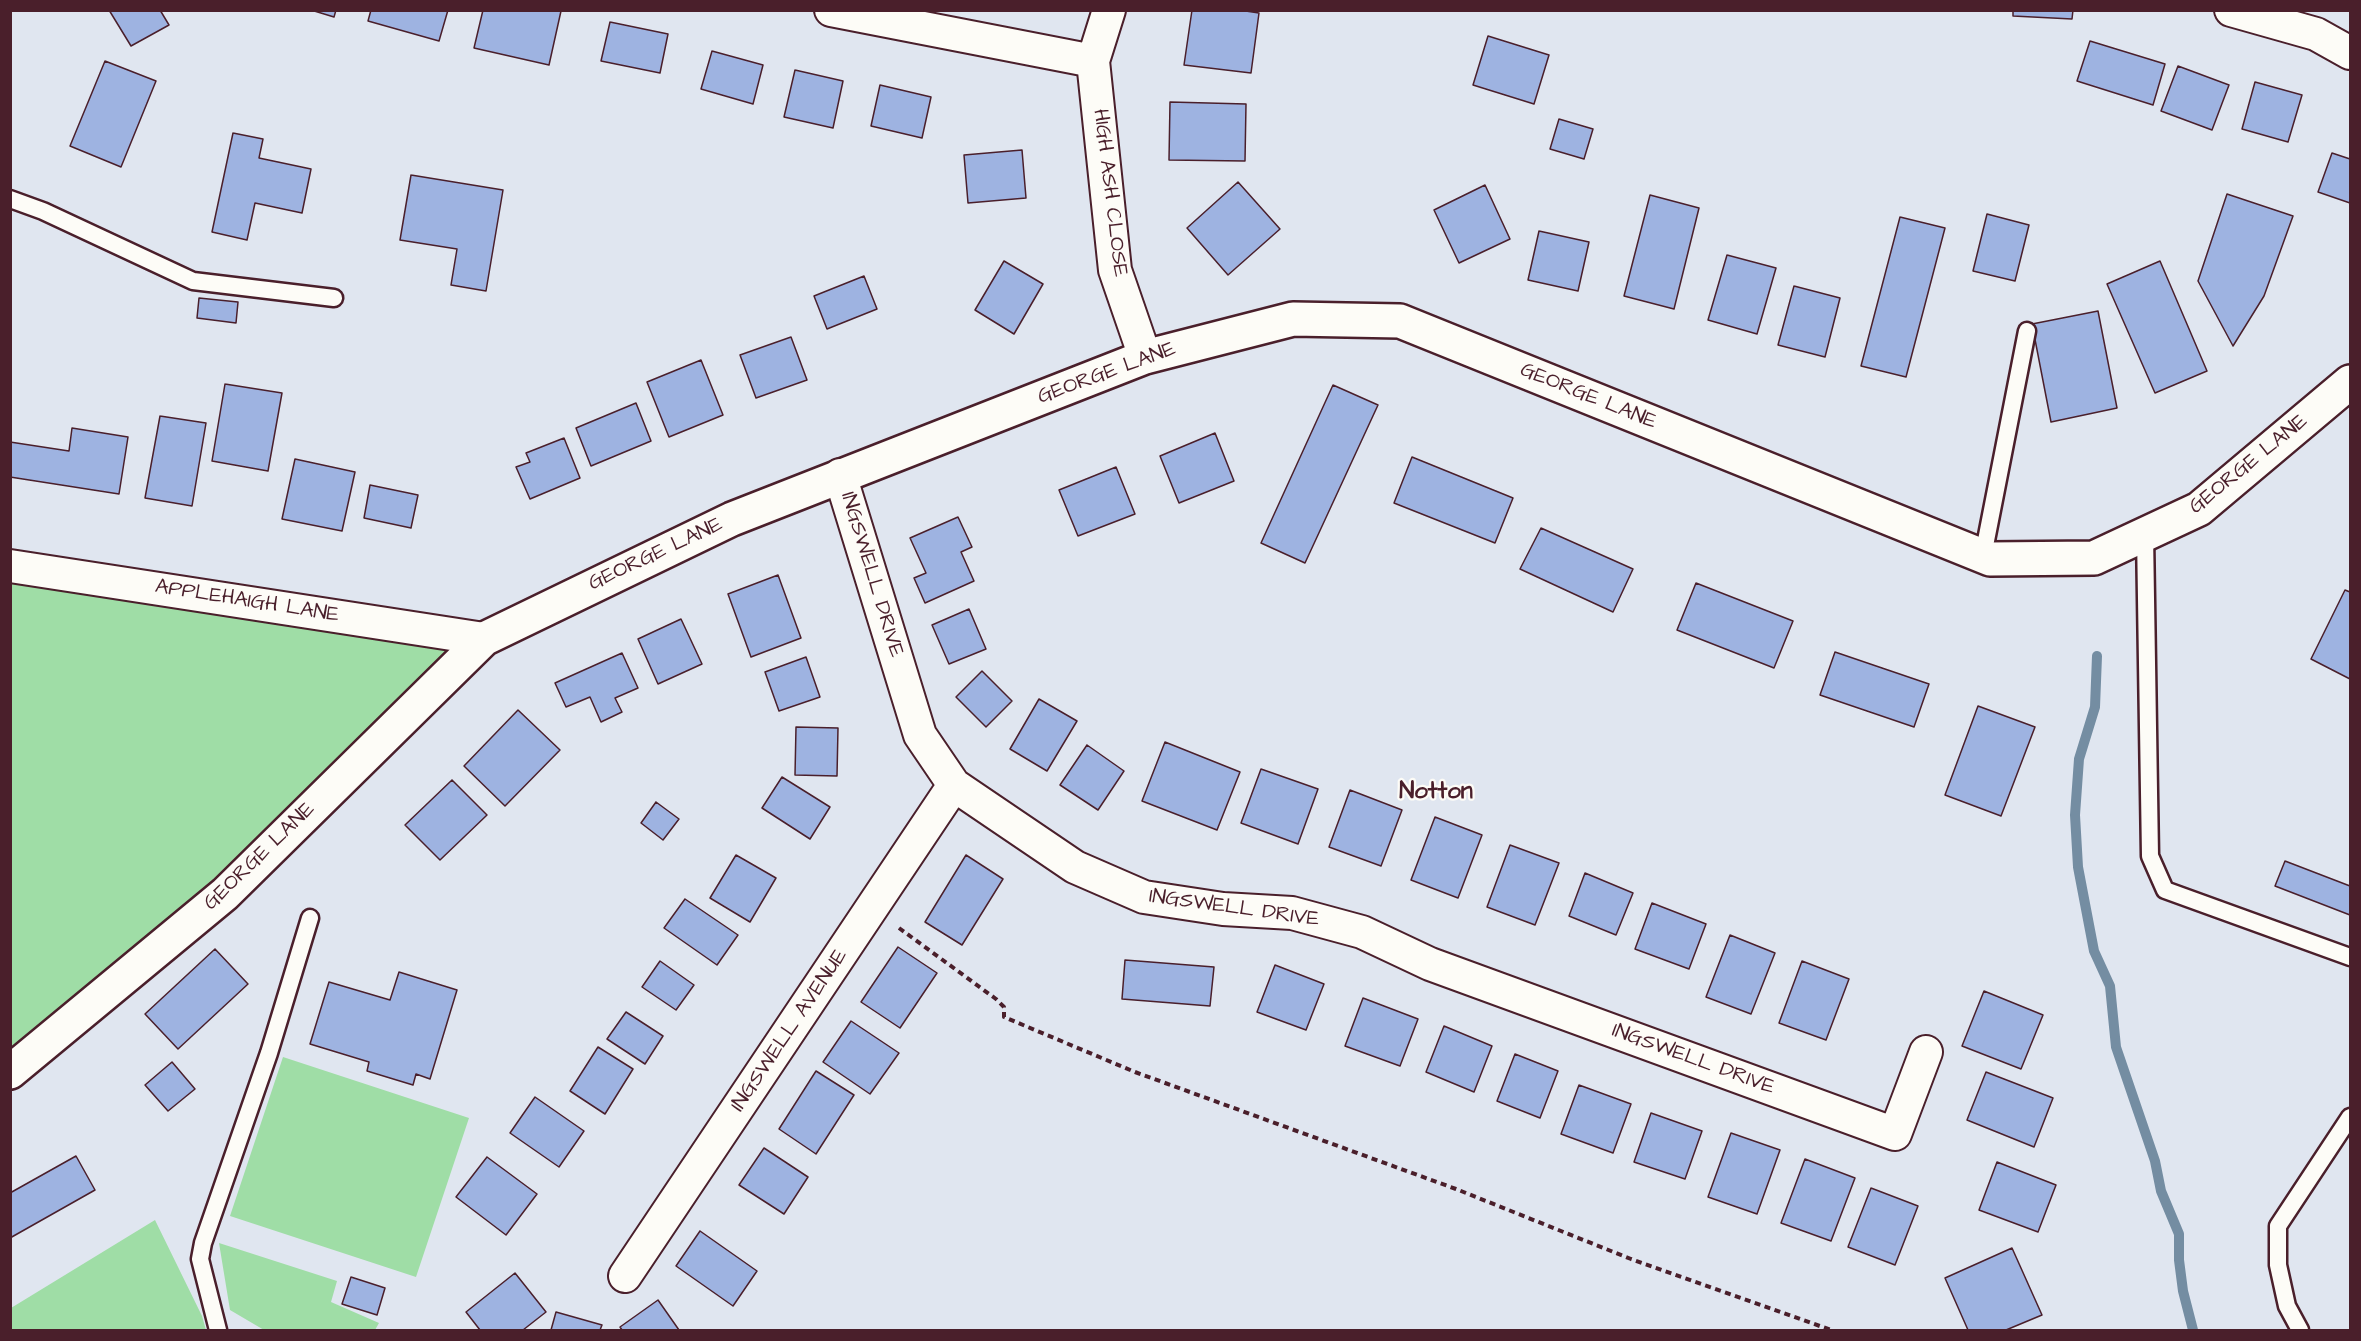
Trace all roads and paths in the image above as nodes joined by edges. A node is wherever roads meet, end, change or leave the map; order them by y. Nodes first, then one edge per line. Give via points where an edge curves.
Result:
1 (831, 10) edge
2 (1109, 10) edge
3 (2231, 10) edge
4 (2350, 53) edge
5 (1094, 61) junction
6 (10, 199) edge
7 (334, 298) dead end
8 (2027, 331) dead end
9 (1144, 357) junction
10 (2350, 382) edge
11 (840, 475) junction
12 (2145, 534) junction
13 (1983, 556) junction
14 (10, 566) edge
15 (484, 639) junction
16 (954, 785) junction
17 (872, 908) junction
18 (310, 918) dead end
19 (2350, 957) edge
20 (1926, 1052) dead end
21 (10, 1072) edge
22 (2350, 1117) edge
23 (626, 1276) dead end
24 (218, 1330) edge
25 (1831, 1330) edge
26 (2300, 1330) edge

1 - 5 street
2 - 5 street, HIGH ASH CLOSE
3 - 4 street via 2316,34
5 - 9 street, HIGH ASH CLOSE via 1115,270
6 - 7 lane via 193,281
8 - 13 lane
9 - 11 street, GEORGE LANE
9 - 13 street, GEORGE LANE via 1293,319 1400,321
10 - 12 street, GEORGE LANE via 2199,509
11 - 15 street, GEORGE LANE via 732,519
11 - 16 street, INGSWELL DRIVE via 920,735
12 - 13 street, GEORGE LANE via 2094,558
12 - 19 lane via 2150,856 2165,890
14 - 15 street, APPLEHAIGH LANE
15 - 21 street, GEORGE LANE via 225,894
16 - 17 street, INGSWELL AVENUE
16 - 20 street, INGSWELL DRIVE via 1075,867 1144,897 1223,909 1292,913 1362,932 1430,964 1895,1134
17 - 23 street, INGSWELL AVENUE
17 - 25 path via 996,999 1004,1007 1004,1017 1135,1072
18 - 24 lane via 269,1053 203,1243 200,1259
22 - 26 lane via 2278,1226 2278,1265 2287,1306

